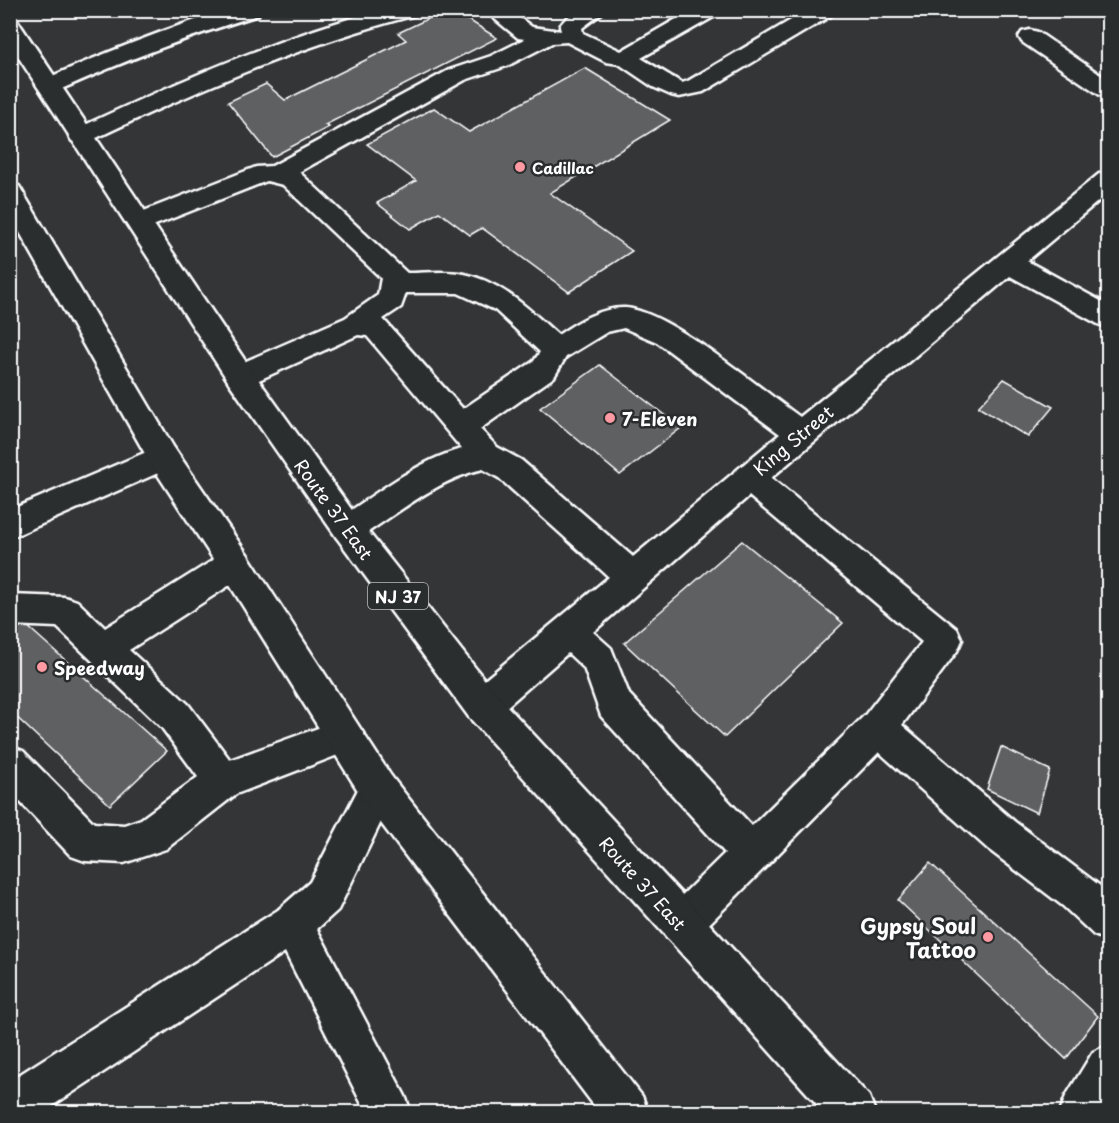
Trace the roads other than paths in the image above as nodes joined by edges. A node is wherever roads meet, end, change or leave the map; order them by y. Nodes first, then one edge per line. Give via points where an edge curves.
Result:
1 (250, 10) edge
2 (407, 10) edge
3 (494, 10) edge
4 (532, 10) edge
5 (596, 10) edge
6 (710, 10) edge
7 (824, 10) edge
8 (350, 17) edge
9 (513, 24) junction
10 (10, 26) edge
11 (573, 36) junction
12 (546, 37) junction
13 (1030, 37) dead end
14 (625, 58) junction
15 (49, 86) junction
16 (1108, 90) edge
17 (81, 136) junction
18 (274, 175) junction
19 (1108, 180) edge
20 (10, 192) edge
21 (140, 222) junction
22 (1008, 263) junction
23 (393, 283) junction
24 (1108, 317) edge
25 (355, 325) junction
26 (556, 350) junction
27 (240, 376) junction
28 (460, 427) junction
29 (801, 434) junction
30 (486, 456) junction
31 (163, 457) junction
32 (749, 478) junction
33 (10, 525) edge
34 (348, 529) junction
35 (235, 564) junction
36 (631, 576) junction
37 (10, 610) edge
38 (567, 631) junction
39 (103, 648) junction
40 (482, 705) junction
41 (878, 727) junction
42 (343, 736) junction
43 (10, 764) edge
44 (223, 781) junction
45 (378, 789) junction
46 (752, 853) junction
47 (1108, 921) edge
48 (292, 924) junction
49 (681, 924) junction
50 (1108, 1067) edge
51 (608, 1103) edge
52 (21, 1113) edge
53 (389, 1113) edge
54 (853, 1113) edge
55 (1082, 1113) edge

1 - 15 main road via 184,30
2 - 8 main road
3 - 9 main road
4 - 9 main road
5 - 11 main road via 571,26
6 - 14 main road
7 - 14 main road via 695,87 679,90
8 - 17 main road
9 - 12 main road via 526,33
10 - 15 main road, Route 37 East / NJ 37
11 - 12 main road
11 - 14 main road via 614,57
12 - 18 main road via 498,61 458,75
13 - 16 main road
15 - 17 main road, Route 37 East / NJ 37
17 - 21 main road, Route 37 East / NJ 37
18 - 21 main road via 266,173
18 - 23 main road via 291,178 395,276
19 - 22 main road, King Street
20 - 31 main road
21 - 27 main road, Route 37 East / NJ 37
22 - 24 main road
22 - 29 main road, King Street
23 - 25 main road via 391,300
23 - 26 main road via 462,284 505,303
25 - 27 main road
25 - 28 main road via 375,327
26 - 28 main road via 544,369
26 - 29 main road via 597,326 623,318 645,324 667,335
27 - 34 main road, Route 37 East / NJ 37
28 - 30 main road
29 - 32 main road, King Street
30 - 34 main road via 458,462
30 - 36 main road via 510,469
31 - 33 main road
31 - 35 main road
32 - 36 main road, King Street
32 - 41 main road via 945,640
34 - 40 main road, Route 37 East / NJ 37
35 - 39 main road
35 - 42 main road
36 - 38 main road, King Street
37 - 39 main road via 64,612
38 - 40 main road, King Street
38 - 46 main road via 598,659 614,704
39 - 44 main road via 175,716
40 - 49 main road, Route 37 East / NJ 37
41 - 46 main road
41 - 47 main road
42 - 44 main road
42 - 45 main road
43 - 44 main road via 85,842 124,844 152,836
45 - 48 main road via 324,896
45 - 51 main road
46 - 49 main road
48 - 52 main road via 27,1096
48 - 53 main road
49 - 54 main road, Route 37 East / NJ 37
50 - 55 main road

